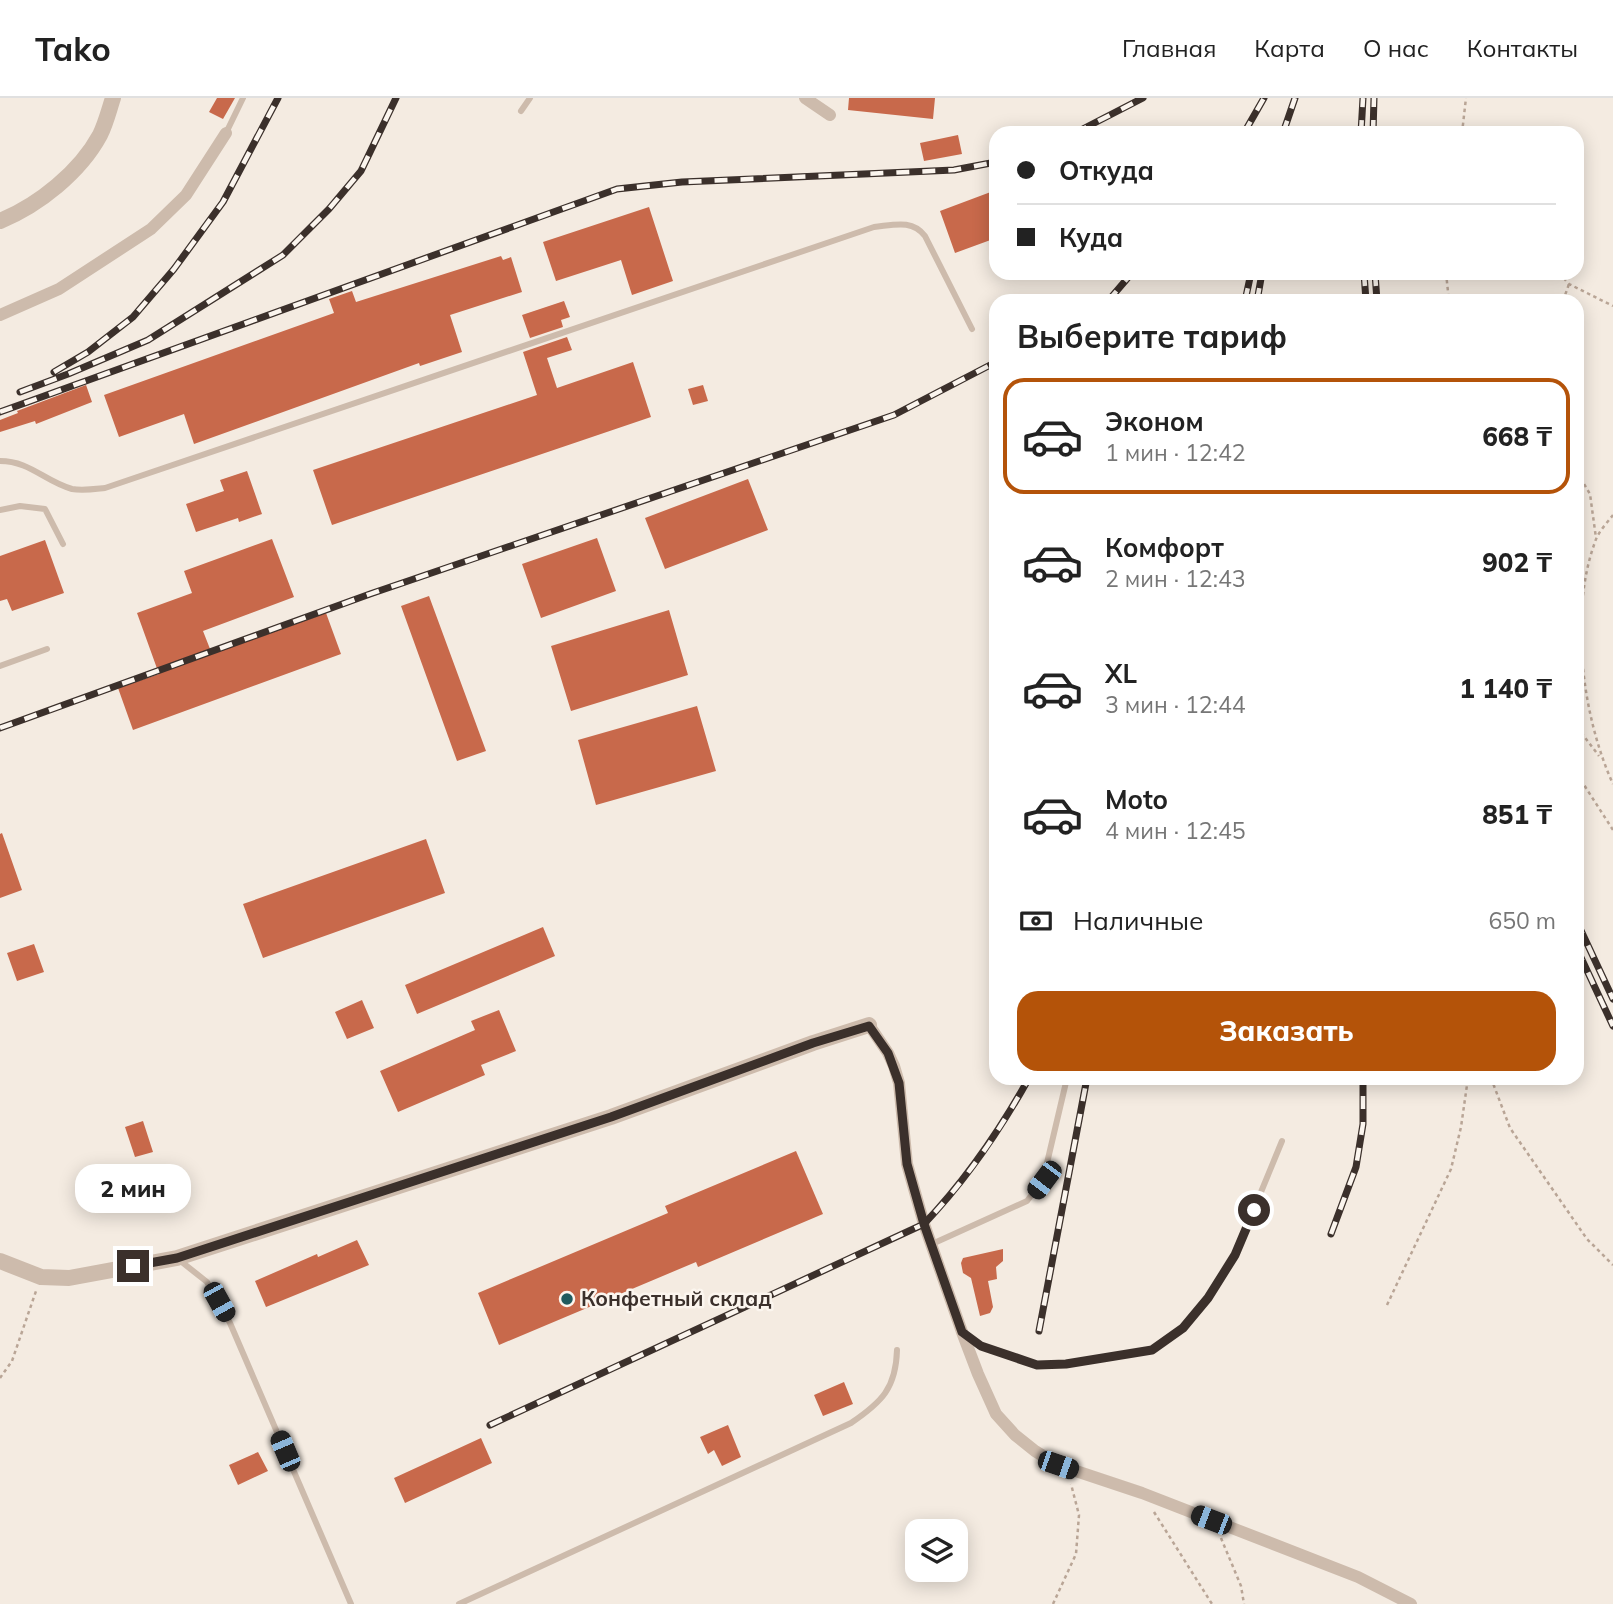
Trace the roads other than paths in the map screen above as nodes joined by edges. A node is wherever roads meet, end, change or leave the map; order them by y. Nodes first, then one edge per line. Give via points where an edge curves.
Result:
1 (113, 98) edge
2 (243, 98) edge
3 (530, 98) edge
4 (805, 98) edge
5 (521, 111) dead end
6 (830, 115) dead end
7 (226, 133) joint
8 (0, 221) edge
9 (0, 315) edge
10 (972, 329) dead end
11 (0, 461) edge
12 (0, 510) edge
13 (63, 544) dead end
14 (47, 649) dead end
15 (0, 666) edge
16 (869, 1026) joint
17 (1065, 1085) edge
18 (1282, 1141) dead end
19 (932, 1244) junction
20 (177, 1258) junction
21 (0, 1261) edge
22 (962, 1332) junction
23 (897, 1350) dead end
24 (351, 1604) edge
25 (460, 1604) edge
26 (1411, 1604) edge

1 - 8 street via 100,133 74,169 52,190
2 - 7 lane
3 - 5 lane
4 - 6 street
7 - 9 street via 186,195 151,229 59,289
10 - 11 lane via 919,228 904,223 874,227 105,488 73,489 26,464
12 - 13 lane via 20,506 45,509
14 - 15 lane
16 - 19 street via 888,1053 899,1083 907,1164
16 - 20 street via 611,1117
17 - 19 lane via 1044,1180 1027,1201
18 - 22 lane via 1235,1255 1183,1328 1152,1350 1037,1365 981,1346
19 - 22 street
20 - 21 street via 69,1278 41,1277
20 - 24 lane via 207,1282 230,1323
22 - 26 street via 996,1414 1015,1435 1058,1465 1358,1577
23 - 25 lane via 896,1371 886,1393 851,1423

